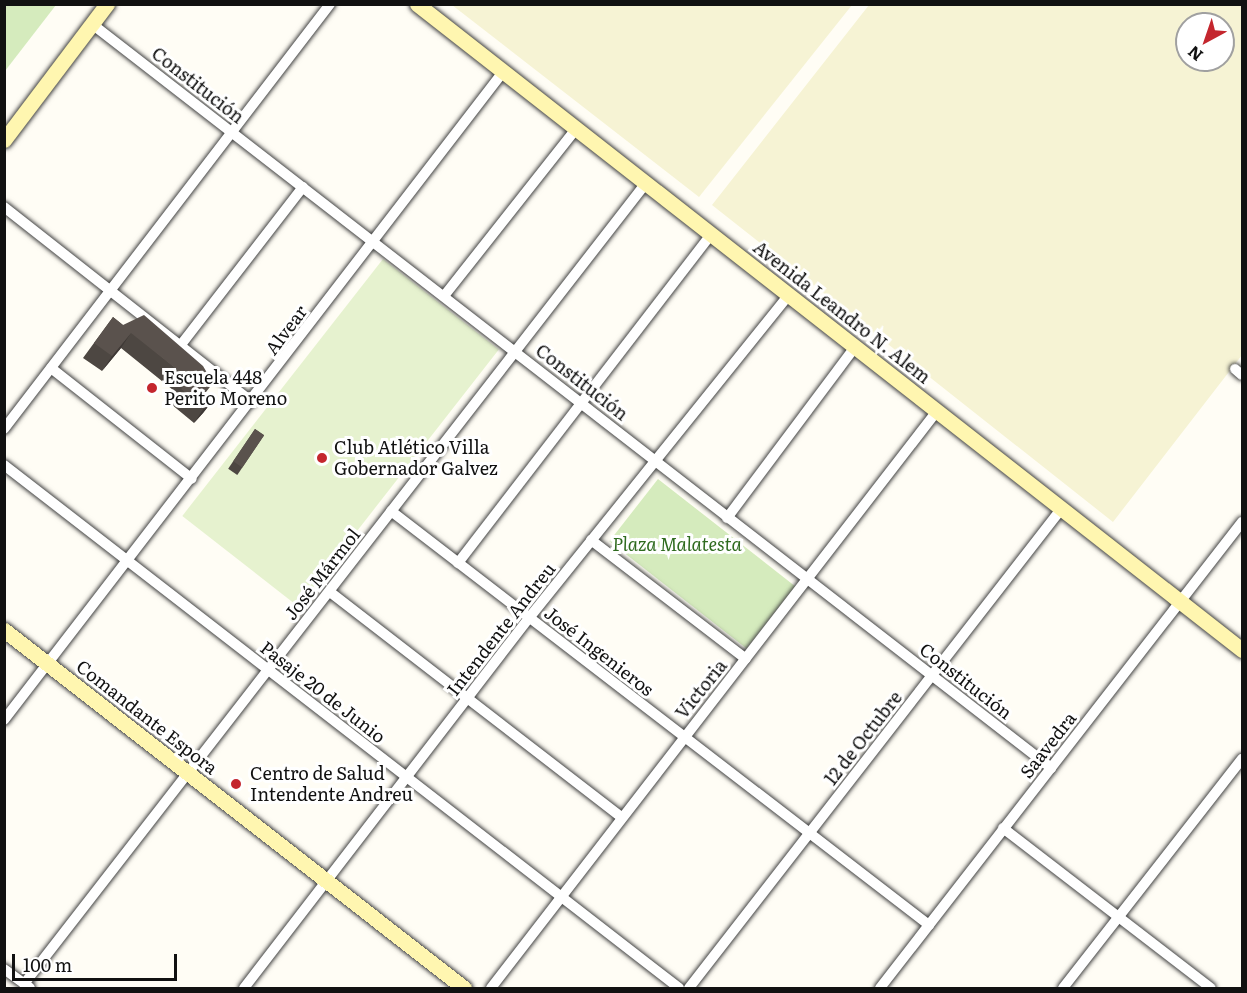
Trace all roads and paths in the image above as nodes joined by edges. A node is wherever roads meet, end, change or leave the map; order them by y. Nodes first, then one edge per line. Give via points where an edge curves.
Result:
1 (107, 4) edge
2 (330, 4) edge
3 (417, 4) edge
4 (92, 24) junction
5 (503, 72) junction
6 (576, 129) junction
7 (231, 132) junction
8 (4, 140) edge
9 (646, 183) junction
10 (303, 187) junction
11 (4, 207) edge
12 (711, 234) junction
13 (374, 242) junction
14 (111, 291) junction
15 (789, 295) junction
16 (444, 296) junction
17 (180, 346) junction
18 (855, 347) junction
19 (515, 351) junction
20 (51, 368) junction
21 (252, 402) junction
22 (582, 402) junction
23 (937, 411) junction
24 (4, 429) edge
25 (655, 459) junction
26 (4, 465) edge
27 (192, 479) junction
28 (1062, 508) junction
29 (391, 511) junction
30 (727, 518) junction
31 (1242, 522) edge
32 (591, 540) junction
33 (128, 561) junction
34 (458, 564) junction
35 (808, 581) junction
36 (330, 592) junction
37 (1181, 601) junction
38 (529, 618) junction
39 (4, 630) edge
40 (1242, 650) edge
41 (746, 659) junction
42 (48, 664) junction
43 (268, 670) junction
44 (932, 676) junction
45 (468, 699) junction
46 (4, 720) edge
47 (683, 737) junction
48 (1242, 759) edge
49 (1051, 768) junction
50 (188, 773) junction
51 (408, 778) junction
52 (620, 816) junction
53 (1004, 828) junction
54 (810, 833) junction
55 (326, 881) junction
56 (560, 896) junction
57 (1118, 917) junction
58 (929, 925) junction
59 (4, 969) edge
60 (27, 986) edge
61 (244, 988) edge
62 (464, 988) edge
63 (491, 988) edge
64 (679, 988) edge
65 (689, 988) edge
66 (880, 988) edge
67 (1063, 988) edge
68 (1211, 988) edge

1 - 4 street
2 - 7 street
3 - 5 street, Avenida Leandro N. Alem
4 - 7 street, Constitución
4 - 8 street
5 - 6 street, Avenida Leandro N. Alem
5 - 13 street, Alvear
6 - 9 street, Avenida Leandro N. Alem
6 - 16 street
7 - 10 street, Constitución
7 - 14 street
9 - 12 street, Avenida Leandro N. Alem
9 - 19 street, José Mármol
10 - 13 street, Constitución
10 - 17 street
11 - 14 street
12 - 15 street, Avenida Leandro N. Alem
12 - 22 street
13 - 16 street, Constitución
13 - 21 street, Alvear
14 - 17 street
14 - 20 street
15 - 18 street, Avenida Leandro N. Alem
15 - 25 street, Intendente Andreu
16 - 19 street, Constitución
17 - 21 street
18 - 23 street, Avenida Leandro N. Alem
18 - 30 street
19 - 22 street, Constitución
19 - 29 street, José Mármol
20 - 24 street
20 - 27 street
21 - 27 street, Alvear
22 - 25 street, Constitución
22 - 34 street
23 - 28 street, Avenida Leandro N. Alem
23 - 35 street, Victoria
25 - 30 street, Constitución
25 - 32 street, Intendente Andreu
26 - 33 street, Pasaje 20 de Junio
27 - 33 street, Alvear
28 - 37 street, Avenida Leandro N. Alem
28 - 44 street, 12 de Octubre
29 - 34 street, José Ingenieros
29 - 36 street, José Mármol
30 - 35 street, Constitución
31 - 37 street, Saavedra
32 - 38 street, Intendente Andreu
32 - 41 street
33 - 42 street, Alvear
33 - 43 street, Pasaje 20 de Junio
34 - 38 street, José Ingenieros
35 - 41 street, Victoria
35 - 44 street, Constitución
36 - 43 street, José Mármol
36 - 45 street
37 - 40 street, Avenida Leandro N. Alem
37 - 49 street, Saavedra
38 - 45 street, Intendente Andreu
38 - 47 street, José Ingenieros
39 - 42 street, Comandante Espora
41 - 47 street, Victoria
42 - 46 street, Alvear
42 - 50 street, Comandante Espora
43 - 50 street, José Mármol
43 - 51 street, Pasaje 20 de Junio
44 - 49 street, Constitución
44 - 54 street, 12 de Octubre
45 - 51 street, Intendente Andreu
45 - 52 street
47 - 52 street, Victoria
47 - 54 street, José Ingenieros
48 - 57 street
49 - 53 street, Saavedra
50 - 55 street, Comandante Espora
50 - 60 street, José Mármol
51 - 55 street, Intendente Andreu
51 - 56 street, Pasaje 20 de Junio
52 - 56 street, Victoria
53 - 57 street
53 - 58 street, Saavedra
54 - 58 street, José Ingenieros
54 - 65 street, 12 de Octubre
55 - 61 street, Intendente Andreu
55 - 62 street, Comandante Espora
56 - 63 street, Victoria
56 - 64 street, Pasaje 20 de Junio
57 - 67 street
57 - 68 street
58 - 66 street, Saavedra
59 - 60 street

